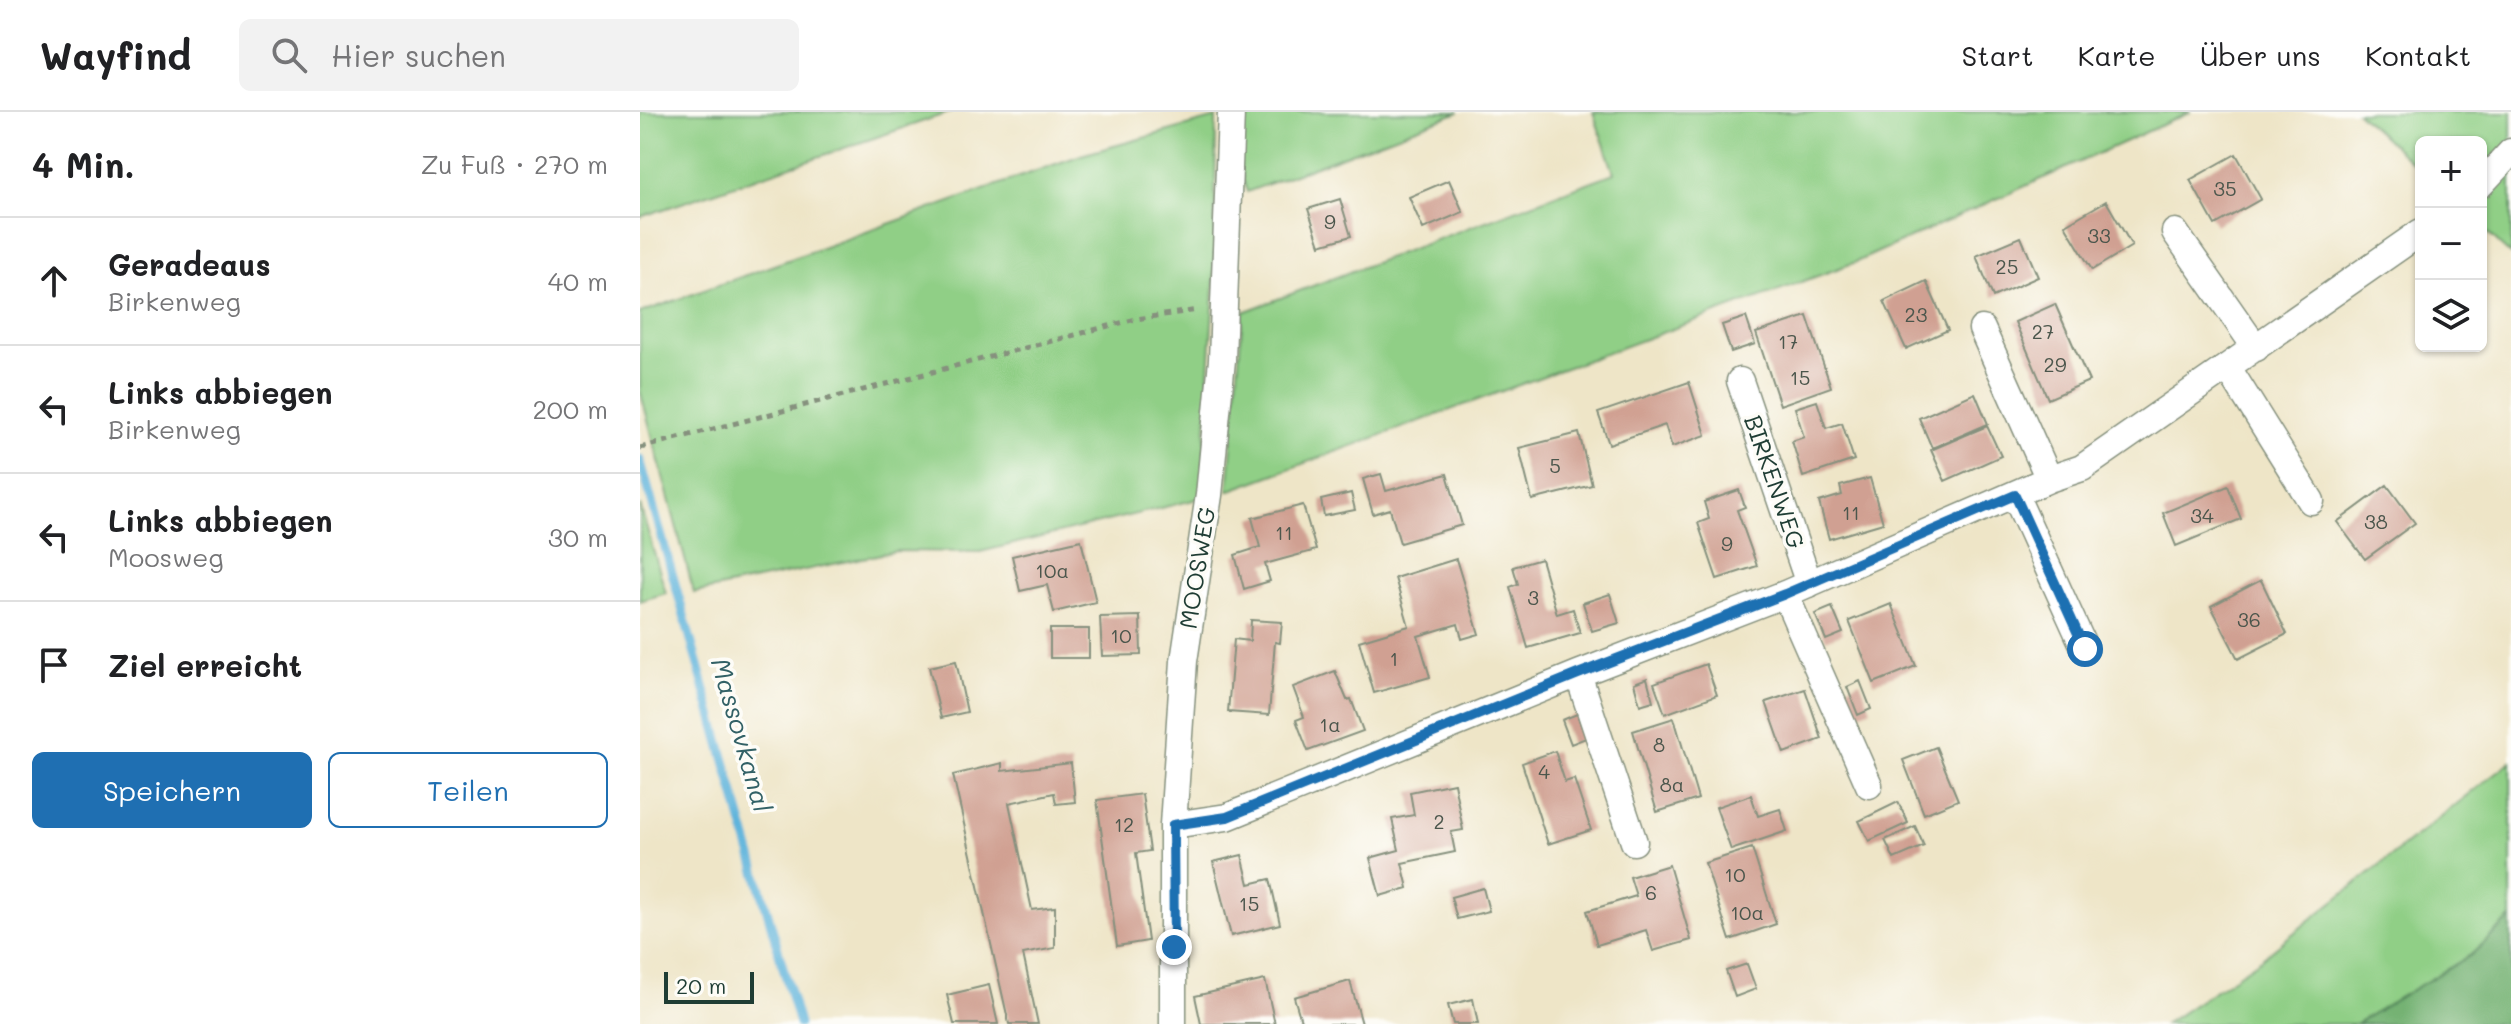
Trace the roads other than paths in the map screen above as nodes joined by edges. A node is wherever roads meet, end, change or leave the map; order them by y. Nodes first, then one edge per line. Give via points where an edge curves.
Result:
1 (1231, 112) edge
2 (2511, 152) edge
3 (2487, 178) edge
4 (2175, 232) dead end
5 (2415, 236) edge
6 (1982, 329) dead end
7 (2256, 348) junction
8 (2228, 368) junction
9 (1740, 381) dead end
10 (2049, 479) junction
11 (2015, 495) junction
12 (2311, 501) dead end
13 (1797, 589) junction
14 (2085, 649) dead end
15 (1578, 674) junction
16 (1869, 785) dead end
17 (1173, 825) junction
18 (1634, 842) dead end
19 (1173, 1024) edge

1 - 17 street, MOOSWEG via 1222,360 1209,495 1184,661
2 - 3 street
4 - 7 street
5 - 7 street
6 - 10 street
7 - 8 street
8 - 10 street via 2082,468
8 - 12 street
9 - 13 street, BIRKENWEG
10 - 11 street
11 - 13 street
11 - 14 street
13 - 15 street
13 - 16 street, BIRKENWEG
15 - 17 street via 1227,817
15 - 18 street
17 - 19 street, MOOSWEG

